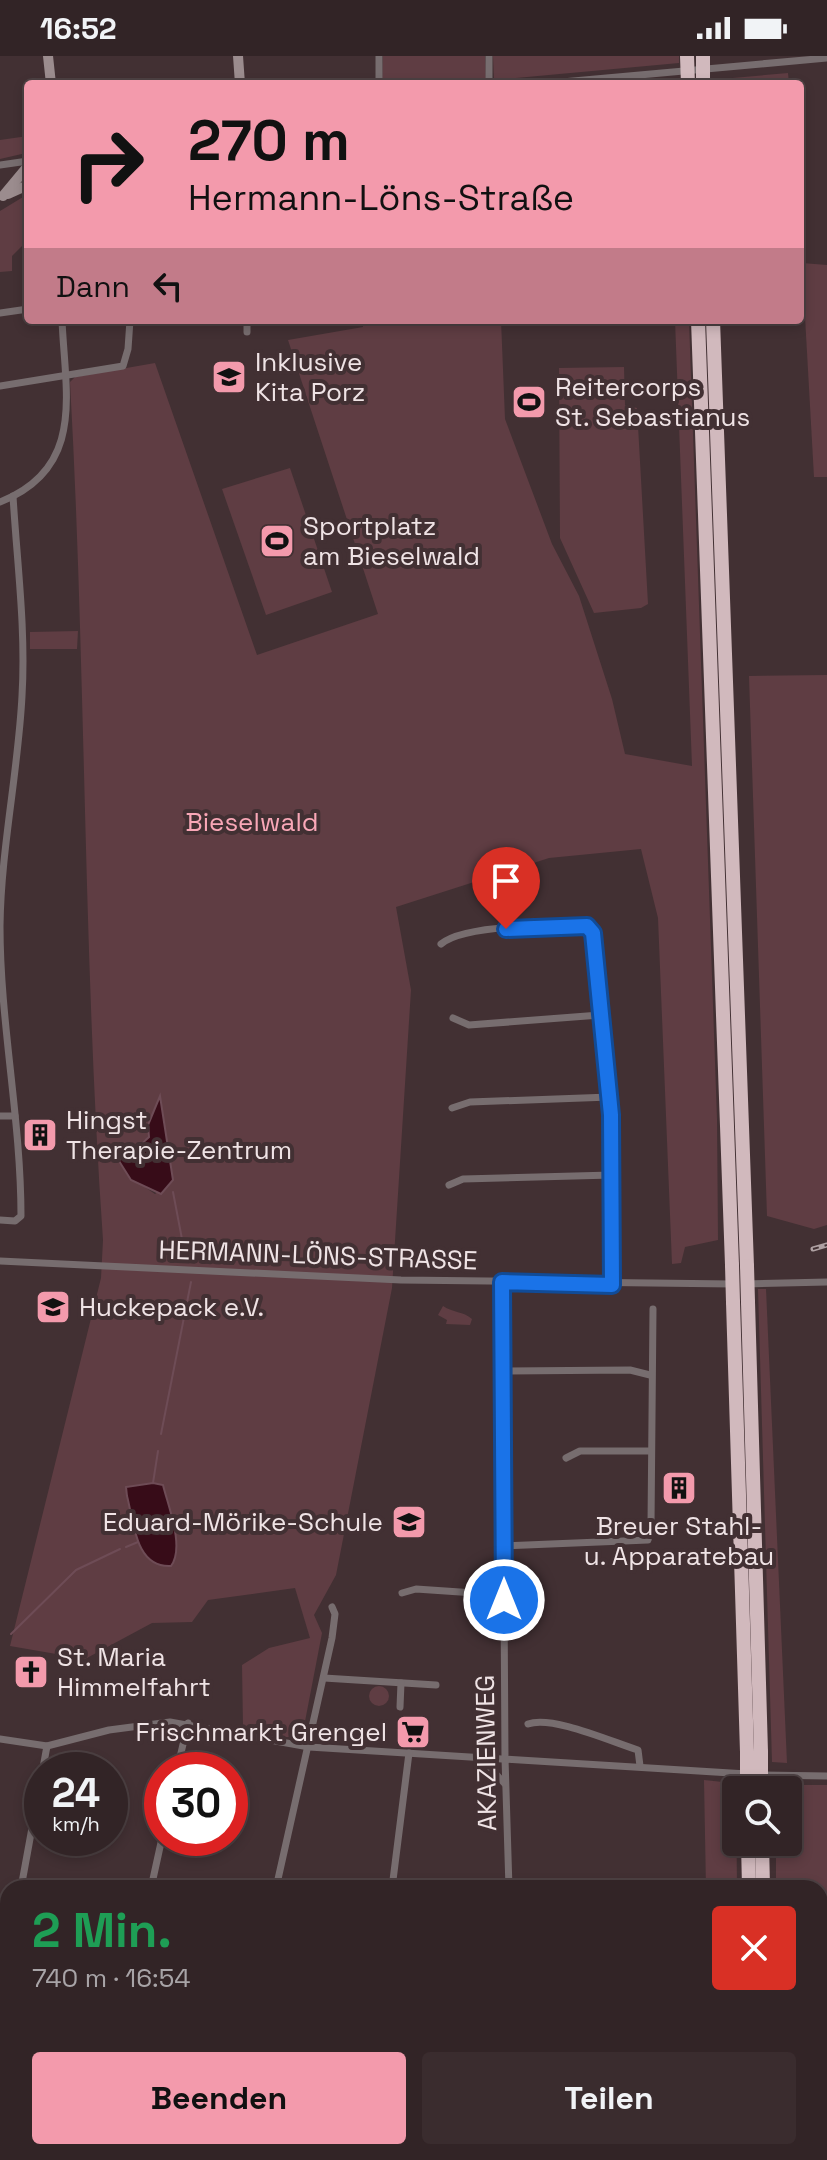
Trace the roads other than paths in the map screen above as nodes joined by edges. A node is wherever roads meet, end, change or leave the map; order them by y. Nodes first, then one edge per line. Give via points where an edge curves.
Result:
1 (48, 56) edge
2 (238, 56) edge
3 (379, 56) edge
4 (489, 56) edge
5 (687, 56) edge
6 (703, 56) edge
7 (827, 58) edge
8 (51, 80) edge
9 (240, 80) edge
10 (379, 80) edge
11 (489, 80) edge
12 (584, 80) edge
13 (688, 80) edge
14 (703, 80) edge
15 (24, 164) edge
16 (0, 165) edge
17 (24, 169) edge
18 (24, 187) edge
19 (1, 198) edge
20 (24, 310) edge
21 (0, 313) edge
22 (62, 324) edge
23 (130, 324) edge
24 (247, 324) edge
25 (698, 324) edge
26 (713, 324) edge
27 (247, 332) dead end
28 (64, 375) junction
29 (0, 386) edge
30 (13, 496) junction
31 (0, 502) edge
32 (2, 871) edge
33 (441, 944) dead end
34 (1, 1002) edge
35 (600, 1015) junction
36 (453, 1018) dead end
37 (610, 1097) junction
38 (452, 1108) dead end
39 (0, 1116) edge
40 (15, 1116) junction
41 (612, 1175) junction
42 (449, 1185) dead end
43 (0, 1220) edge
44 (0, 1261) edge
45 (739, 1266) junction
46 (502, 1282) junction
47 (827, 1282) edge
48 (612, 1285) junction
49 (653, 1309) dead end
50 (503, 1371) junction
51 (650, 1375) junction
52 (651, 1451) junction
53 (566, 1458) dead end
54 (504, 1546) junction
55 (402, 1593) dead end
56 (504, 1595) junction
57 (332, 1607) dead end
58 (324, 1678) junction
59 (401, 1683) junction
60 (436, 1685) dead end
61 (400, 1707) dead end
62 (188, 1723) junction
63 (528, 1724) dead end
64 (0, 1739) edge
65 (47, 1746) junction
66 (309, 1747) junction
67 (181, 1752) edge
68 (754, 1752) junction
69 (409, 1753) junction
70 (480, 1756) junction
71 (505, 1758) junction
72 (640, 1766) junction
73 (750, 1776) edge
74 (758, 1776) edge
75 (827, 1776) edge
76 (506, 1785) junction
77 (158, 1856) edge
78 (748, 1856) edge
79 (762, 1856) edge
80 (22, 1880) edge
81 (153, 1880) edge
82 (278, 1880) edge
83 (393, 1880) edge
84 (509, 1880) edge
85 (749, 1880) edge
86 (763, 1880) edge

1 - 8 main road
2 - 9 main road
3 - 10 street
4 - 11 street
5 - 13 highway, bridge
6 - 14 highway, bridge
7 - 12 street
15 - 16 street
17 - 19 main road
18 - 19 main road
20 - 21 street
22 - 28 street
23 - 28 street via 123,366
24 - 27 street
25 - 45 highway
26 - 45 highway
28 - 29 street
28 - 30 street via 67,427 44,472
30 - 31 street
30 - 32 street via 22,579 23,694
32 - 34 street
33 - 35 street via 452,937 506,929 587,926 593,933
34 - 40 street
35 - 36 street via 469,1025
35 - 37 street
37 - 38 street via 470,1102
37 - 41 street
39 - 40 street
40 - 43 street via 21,1216
41 - 42 street via 463,1179
41 - 48 street
44 - 46 street, HERMANN-LÖNS-STRASSE
45 - 68 highway, bridge
46 - 48 street, HERMANN-LÖNS-STRASSE
46 - 50 street, AKAZIENWEG
47 - 48 street, HERMANN-LÖNS-STRASSE
49 - 51 street
50 - 51 street via 630,1370
50 - 54 street, AKAZIENWEG
51 - 52 street
52 - 53 street via 580,1451
52 - 54 street via 648,1540
54 - 56 street, AKAZIENWEG
55 - 56 street via 416,1589
56 - 71 street, AKAZIENWEG
57 - 58 street via 335,1624
58 - 59 street
58 - 66 street
59 - 60 street
59 - 61 street
62 - 65 street via 109,1730
62 - 66 street
62 - 67 street
63 - 72 street via 559,1725 638,1750
64 - 65 street
65 - 80 street
66 - 69 street
66 - 82 street
68 - 73 highway, bridge
68 - 74 highway, bridge
69 - 70 street
69 - 83 street
70 - 71 street
70 - 76 street
71 - 72 street
71 - 76 street, AKAZIENWEG
72 - 75 street
76 - 84 street, AKAZIENWEG
77 - 81 street
78 - 85 highway
79 - 86 highway

